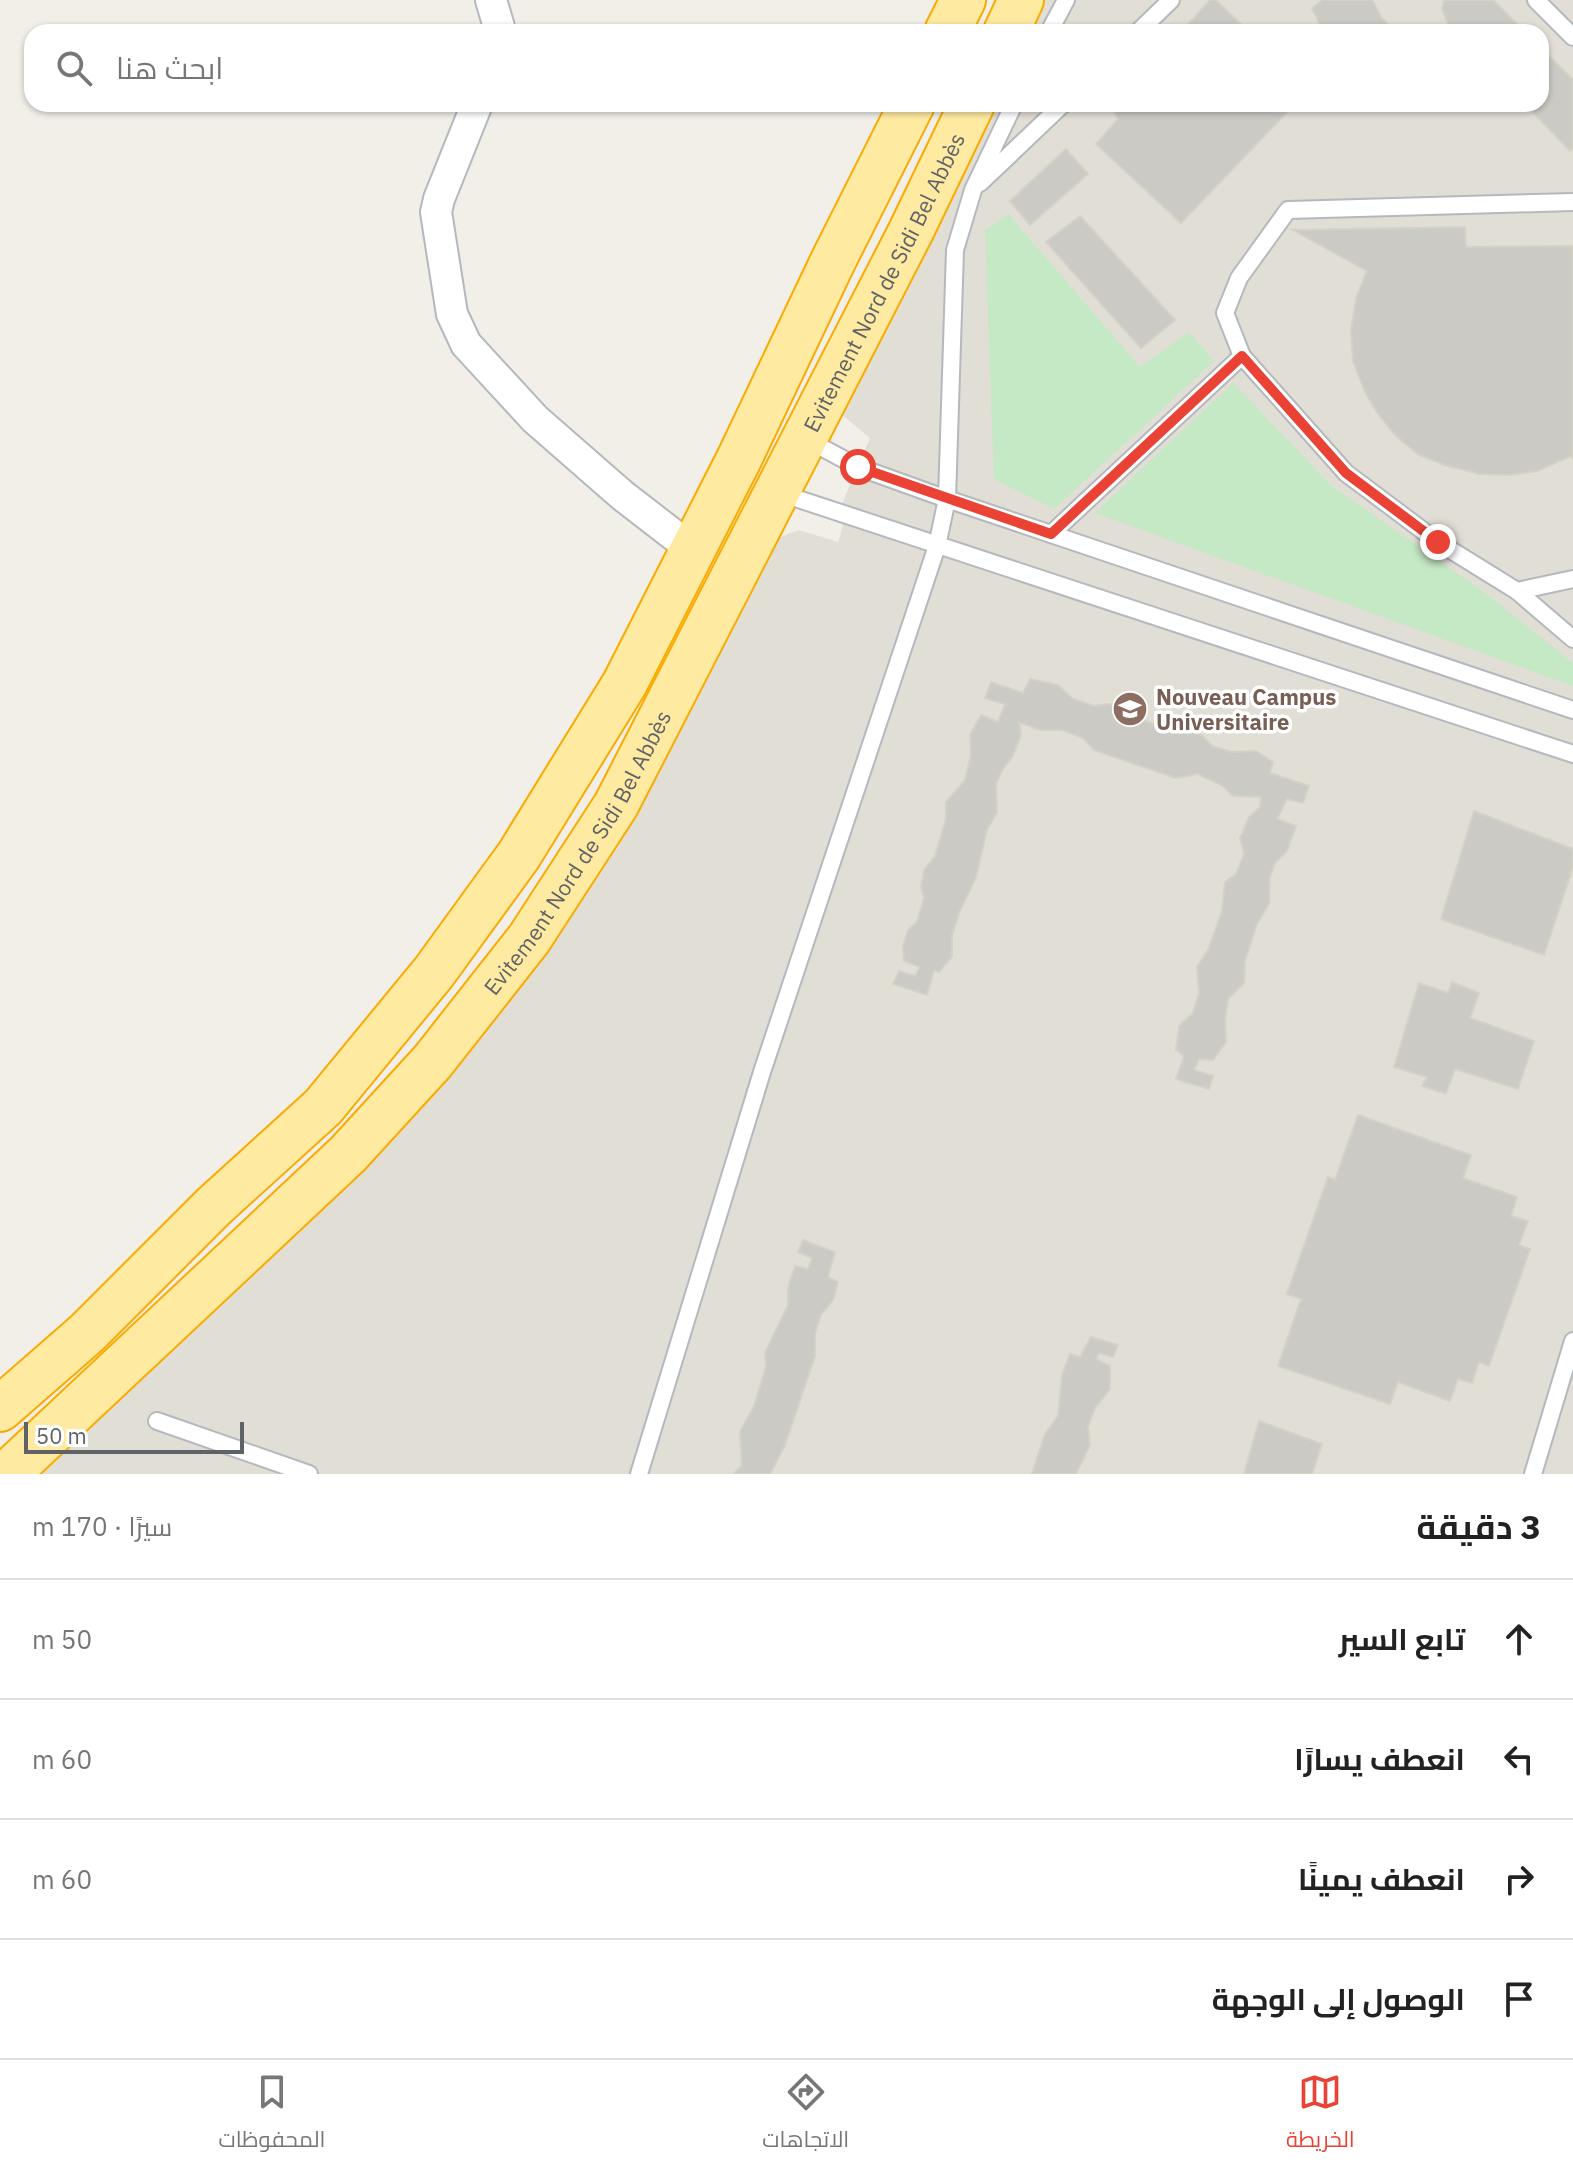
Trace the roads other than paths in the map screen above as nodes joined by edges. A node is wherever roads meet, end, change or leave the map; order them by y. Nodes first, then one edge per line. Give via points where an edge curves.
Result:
1 (491, 0) edge
2 (963, 0) edge
3 (1021, 0) edge
4 (1066, 0) edge
5 (1171, 0) edge
6 (1536, 0) edge
7 (497, 24) edge
8 (951, 24) edge
9 (1010, 24) edge
10 (1053, 24) edge
11 (1146, 24) edge
12 (1573, 37) edge
13 (474, 112) edge
14 (908, 112) edge
15 (968, 112) edge
16 (1010, 112) edge
17 (1055, 112) edge
18 (973, 190) junction
19 (1573, 202) edge
20 (1242, 356) junction
21 (803, 437) junction
22 (774, 492) junction
23 (947, 499) junction
24 (1051, 534) junction
25 (937, 546) junction
26 (693, 550) junction
27 (1573, 579) edge
28 (1517, 591) junction
29 (1573, 639) edge
30 (1573, 710) edge
31 (1573, 754) edge
32 (1573, 1341) edge
33 (0, 1409) edge
34 (157, 1421) dead end
35 (7, 1474) edge
36 (309, 1474) edge
37 (639, 1474) edge
38 (1533, 1474) edge

1 - 7 street
2 - 8 highway
3 - 9 highway
4 - 10 lane
5 - 11 lane
6 - 12 lane
13 - 26 street via 436,212 452,314 466,344 535,419
14 - 26 highway, Evitement Nord de Sidi Bel Abbès
15 - 21 highway, Evitement Nord de Sidi Bel Abbès
16 - 18 lane
17 - 18 lane
18 - 23 lane via 955,250
19 - 20 lane via 1288,210 1239,278 1225,313
20 - 24 lane
20 - 28 lane via 1346,473 1438,542
21 - 22 highway, Evitement Nord de Sidi Bel Abbès
21 - 23 lane via 858,467
22 - 25 lane
22 - 35 highway, Evitement Nord de Sidi Bel Abbès via 616,805 529,939 456,1033 348,1154
23 - 24 lane
23 - 25 lane
24 - 30 lane
25 - 31 lane
25 - 37 lane via 762,1072
26 - 33 highway, Evitement Nord de Sidi Bel Abbès via 567,781 434,972 323,1107
27 - 28 lane
28 - 29 lane
32 - 38 lane
34 - 36 lane

